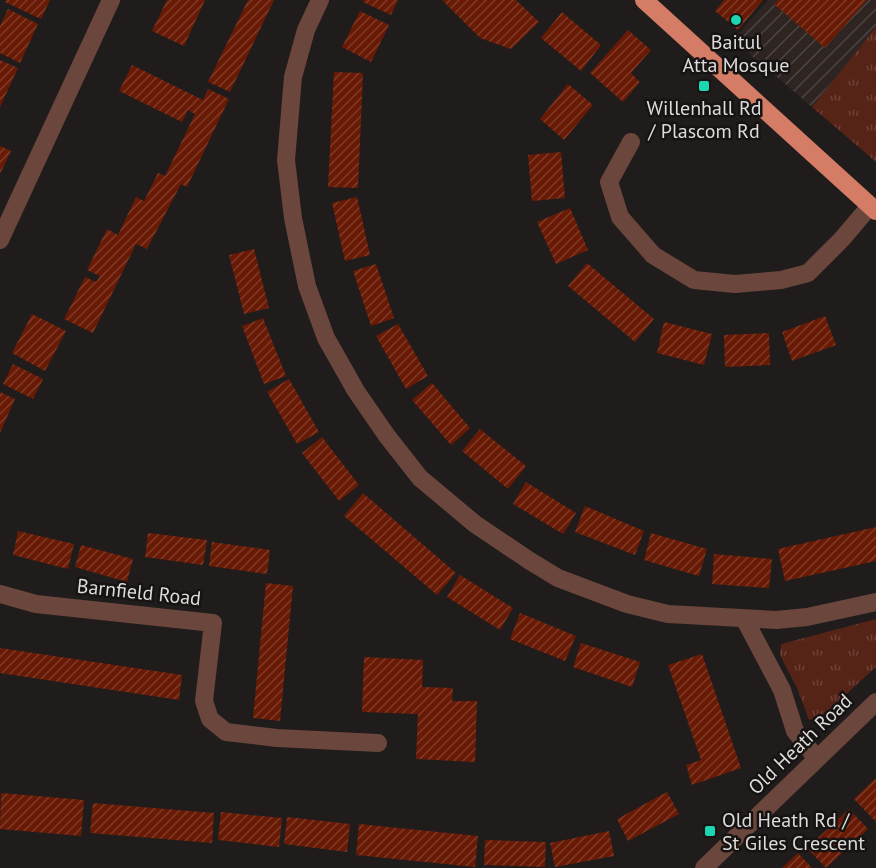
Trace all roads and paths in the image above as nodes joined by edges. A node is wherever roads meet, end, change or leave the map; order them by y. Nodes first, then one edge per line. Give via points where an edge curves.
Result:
1 (111, 0) edge
2 (320, 0) edge
3 (644, 0) edge
4 (631, 142) dead end
5 (873, 208) edge
6 (0, 240) edge
7 (0, 594) edge
8 (876, 602) edge
9 (745, 620) junction
10 (876, 702) edge
11 (378, 743) dead end
12 (817, 759) junction
13 (704, 868) edge

1 - 6 street
2 - 9 street via 292,77 286,160 293,218 307,286 326,338 374,418 420,478 502,543 558,578 627,604 668,614
3 - 5 highway
4 - 5 street via 609,182 620,217 653,255 694,280 735,284 808,273
7 - 11 street, Barnfield Road via 36,604 213,623 204,701 210,719 226,732
8 - 9 street via 807,617
9 - 12 street via 782,690 795,731
10 - 12 street, Old Heath Road
12 - 13 street, Old Heath Road

